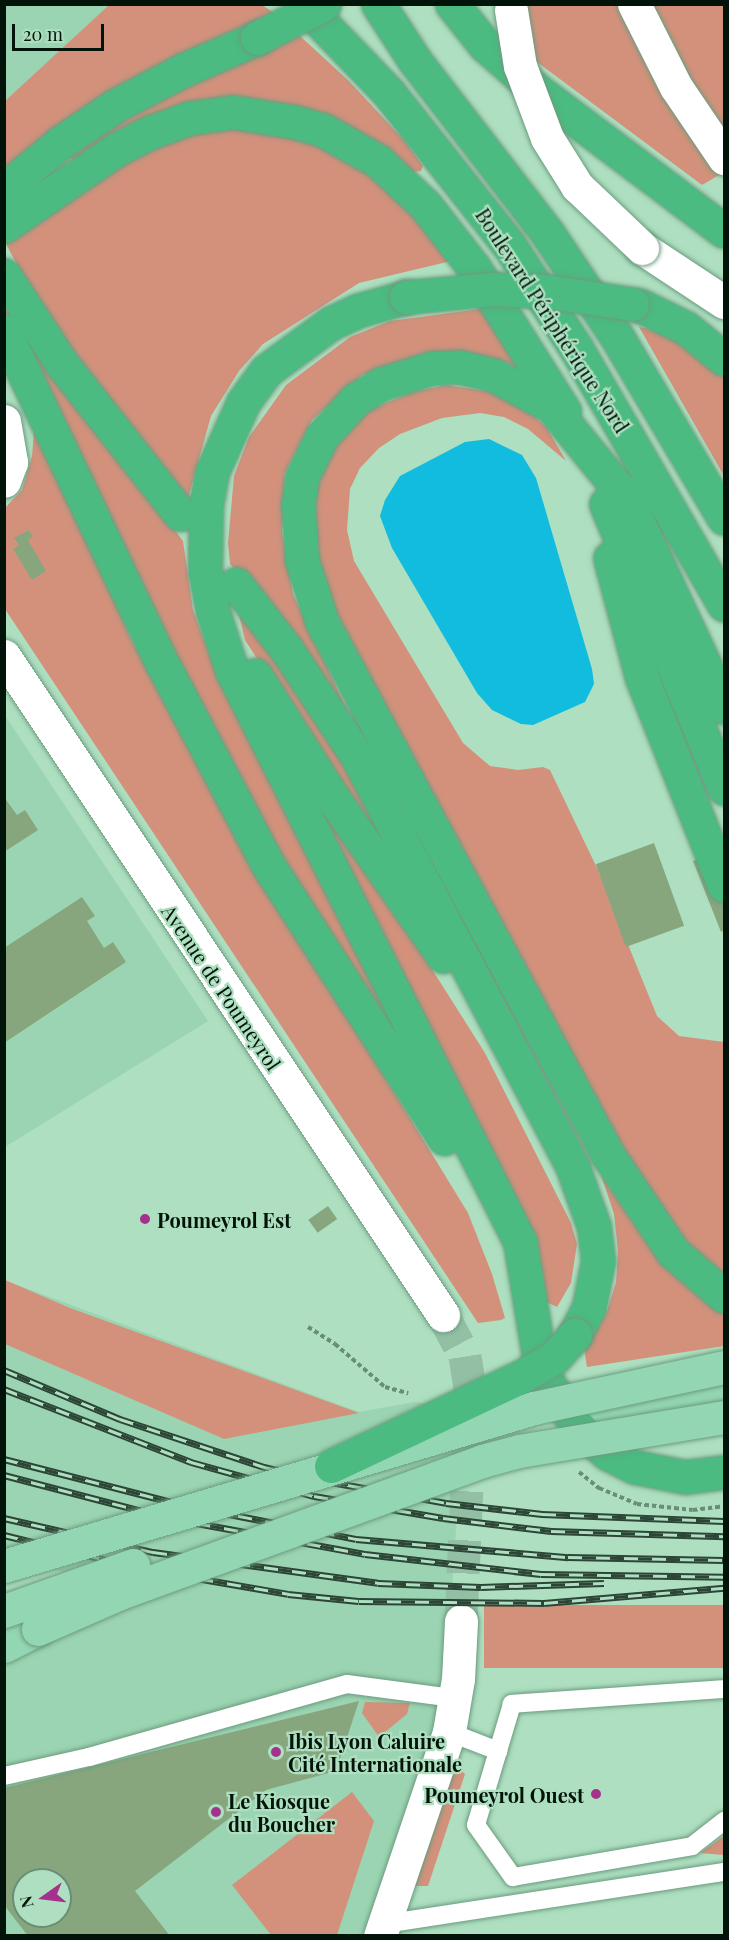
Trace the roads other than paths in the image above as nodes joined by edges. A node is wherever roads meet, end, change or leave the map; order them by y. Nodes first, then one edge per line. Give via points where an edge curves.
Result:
1 (303, 4) edge
2 (324, 4) edge
3 (358, 4) edge
4 (378, 4) edge
5 (452, 4) edge
6 (634, 4) edge
7 (511, 7) edge
8 (415, 60) junction
9 (624, 157) junction
10 (724, 158) edge
11 (24, 186) edge
12 (4, 226) edge
13 (724, 231) edge
14 (724, 257) edge
15 (4, 275) edge
16 (724, 302) edge
17 (636, 305) junction
18 (4, 331) edge
19 (724, 331) edge
20 (724, 358) edge
21 (4, 421) edge
22 (580, 440) junction
23 (4, 481) edge
24 (180, 514) dead end
25 (724, 518) edge
26 (205, 571) junction
27 (236, 584) dead end
28 (724, 604) edge
29 (4, 656) edge
30 (724, 707) edge
31 (724, 788) edge
32 (724, 835) edge
33 (724, 885) edge
34 (522, 1070) junction
35 (724, 1296) edge
36 (531, 1308) junction
37 (443, 1315) tunnel mouth
38 (724, 1366) edge
39 (724, 1389) edge
40 (724, 1405) edge
41 (724, 1417) edge
42 (589, 1420) junction
43 (331, 1466) junction
44 (724, 1472) edge
45 (4, 1566) edge
46 (4, 1611) edge
47 (460, 1622) tunnel mouth
48 (4, 1646) edge
49 (724, 1689) edge
50 (454, 1698) junction
51 (449, 1732) junction
52 (498, 1751) junction
53 (4, 1776) edge
54 (724, 1821) edge
55 (724, 1872) edge
56 (382, 1930) edge

1 - 28 highway, Boulevard Périphérique Nord via 388,92 509,245 576,348
2 - 11 highway, bridge via 124,100
3 - 8 highway, Boulevard Périphérique Nord
4 - 8 highway, Boulevard Périphérique Nord
5 - 9 highway via 485,45
6 - 10 main road via 676,87
7 - 16 main road, bridge via 520,66 547,138 577,186 642,248
8 - 25 highway, Boulevard Périphérique Nord via 567,262 617,337
9 - 13 highway
9 - 14 highway
11 - 12 highway
11 - 22 highway via 189,118 233,112 323,130 378,161 432,214 534,359
15 - 24 highway via 68,372
17 - 19 highway via 682,312
17 - 20 highway via 686,328
17 - 26 highway, bridge via 546,291 503,289 406,297 331,323 266,371 234,419 212,472 204,537
18 - 36 highway via 162,663 257,844 290,902 476,1189
21 - 23 main road via 12,462
22 - 30 highway via 627,499
22 - 31 highway
22 - 32 highway via 661,675
22 - 33 highway via 642,678
22 - 35 highway via 551,406 494,375 458,367 432,368 381,384 337,417 311,456 298,504 302,561 314,602 341,663 608,1155 673,1252
26 - 34 highway via 225,626 310,763
26 - 36 highway via 232,671 520,1242
27 - 34 highway via 287,650 357,756
29 - 37 main road, Avenue de Poumeyrol
34 - 43 highway, bridge via 573,1168 594,1227 598,1261 589,1307 575,1335 555,1357 524,1376
36 - 44 highway via 540,1363 549,1385 567,1414 607,1453 659,1474 685,1477
38 - 43 main road, bridge via 534,1408
39 - 42 main road
40 - 42 main road
41 - 48 main road, bridge via 519,1451 482,1461 120,1593
42 - 46 main road, bridge via 417,1463
43 - 45 main road, bridge
47 - 50 main road
49 - 52 lane via 512,1704
50 - 51 main road
50 - 53 lane via 347,1684 89,1757
51 - 52 lane
51 - 56 main road
52 - 54 lane via 476,1825 513,1876 692,1846
55 - 56 lane

